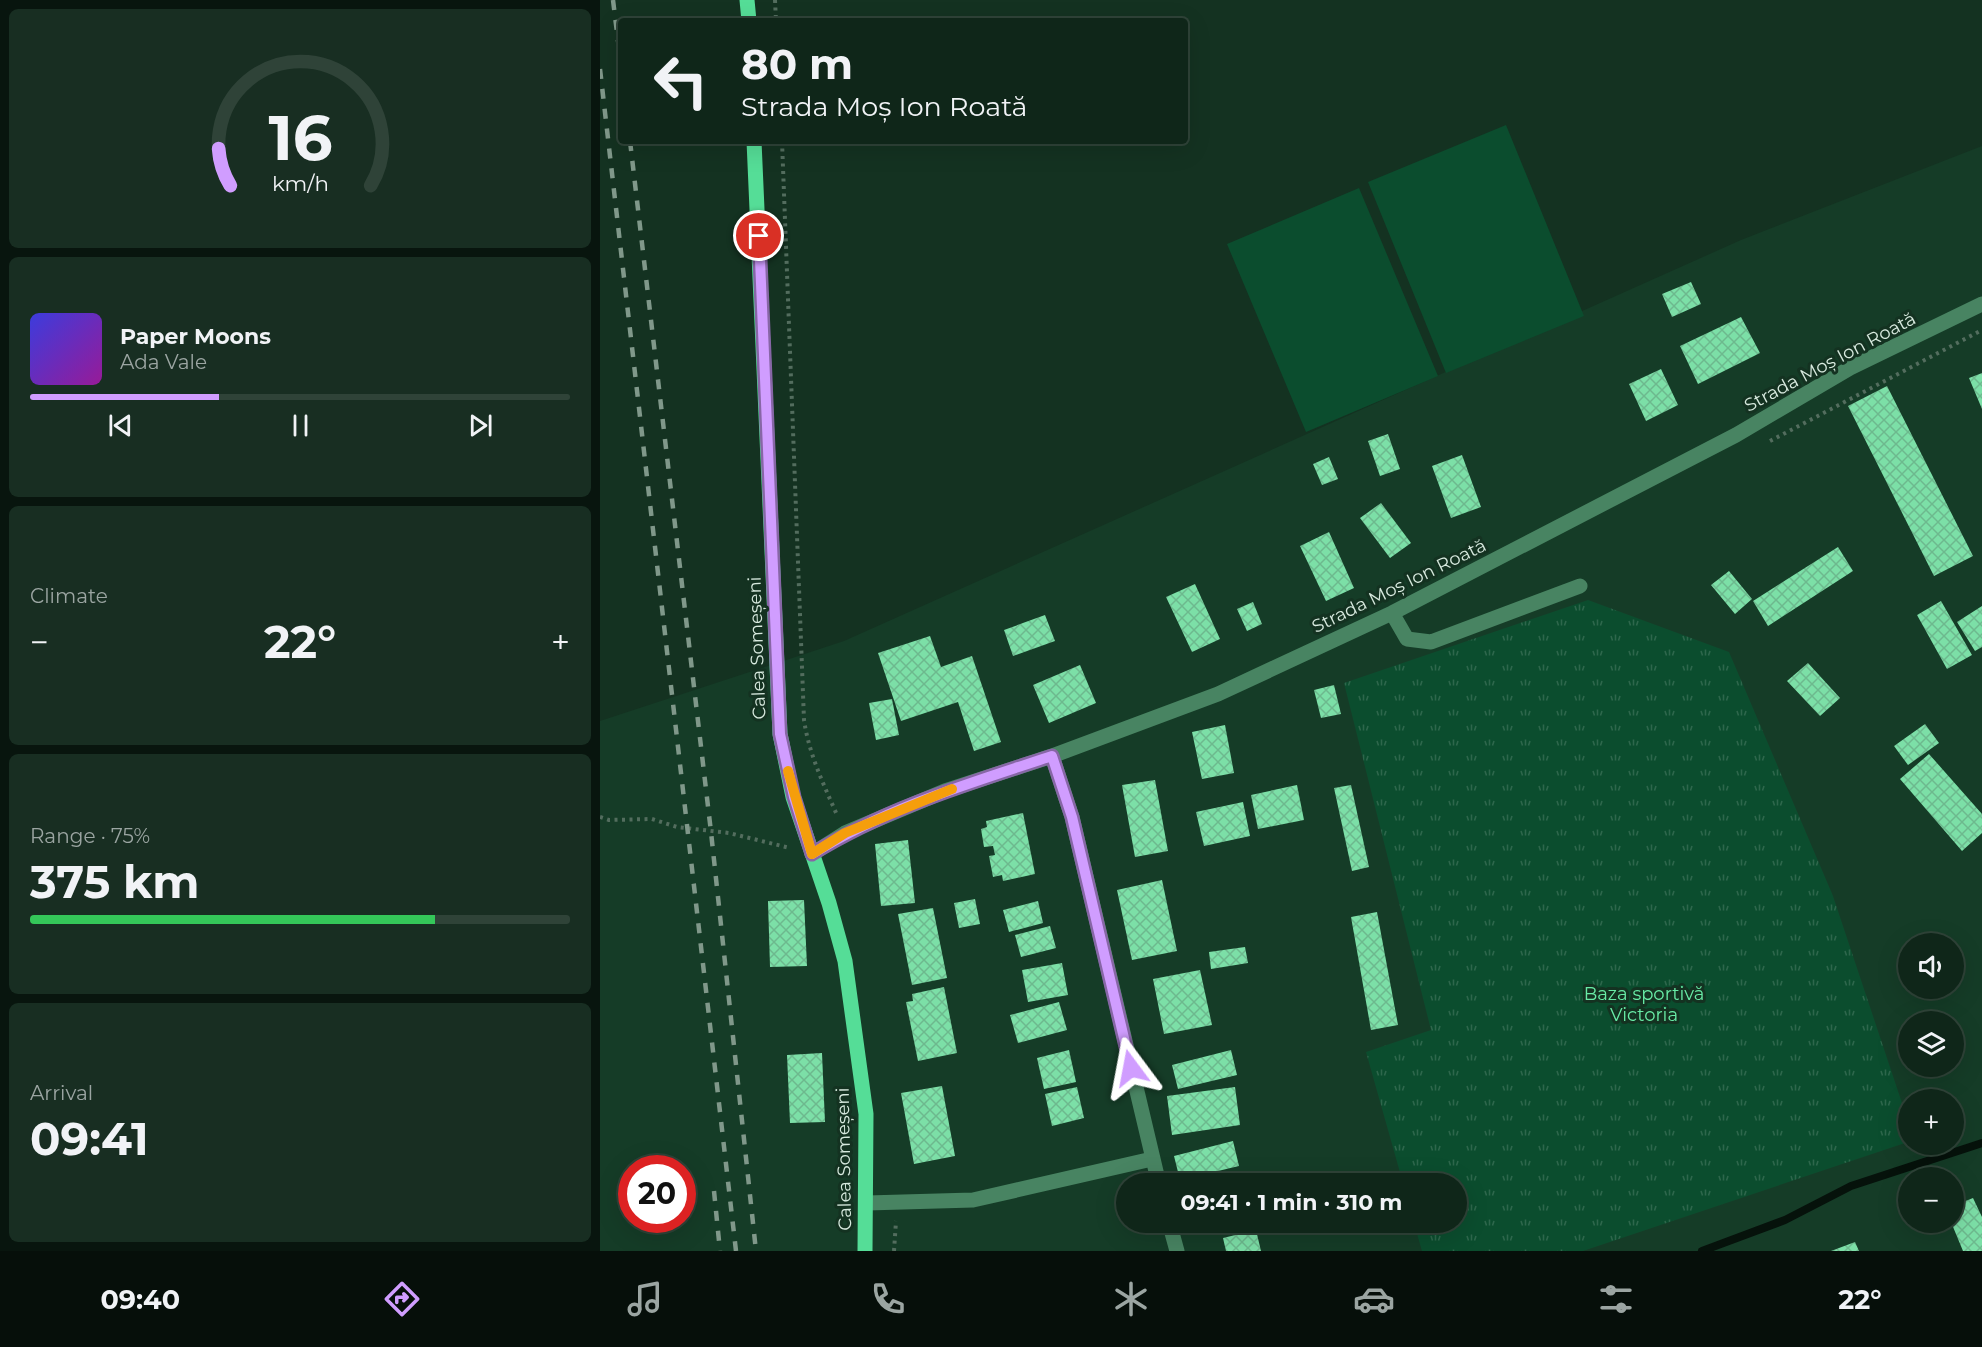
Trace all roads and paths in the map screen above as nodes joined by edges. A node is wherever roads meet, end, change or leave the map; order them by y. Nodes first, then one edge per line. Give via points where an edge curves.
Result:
1 (747, 0) edge
2 (775, 0) edge
3 (749, 18) edge
4 (776, 18) edge
5 (754, 144) edge
6 (782, 144) edge
7 (1982, 304) edge
8 (1580, 586) dead end
9 (1392, 613) junction
10 (1052, 756) junction
11 (849, 813) dead end
12 (600, 817) edge
13 (812, 854) junction
14 (1152, 1159) junction
15 (1156, 1173) edge
16 (897, 1202) junction
17 (867, 1203) junction
18 (1172, 1233) edge
19 (865, 1251) edge
20 (894, 1251) edge
21 (1177, 1251) edge

1 - 3 main road
2 - 4 path
5 - 13 main road, Calea Someșeni via 780,734
6 - 11 path via 804,720 807,743 838,817
7 - 9 street, Strada Moș Ion Roată via 1850,368 1736,435
8 - 9 street via 1431,642 1407,639
9 - 10 street, Strada Moș Ion Roată via 1218,694
10 - 13 street, Strada Moș Ion Roată via 945,791 845,833
10 - 14 street via 1072,817
12 - 13 path via 652,819
13 - 17 main road, Calea Someșeni via 849,982 866,1113
14 - 15 street
14 - 16 street via 973,1200
16 - 17 street
16 - 20 path
17 - 19 main road, Calea Someșeni
18 - 21 street

